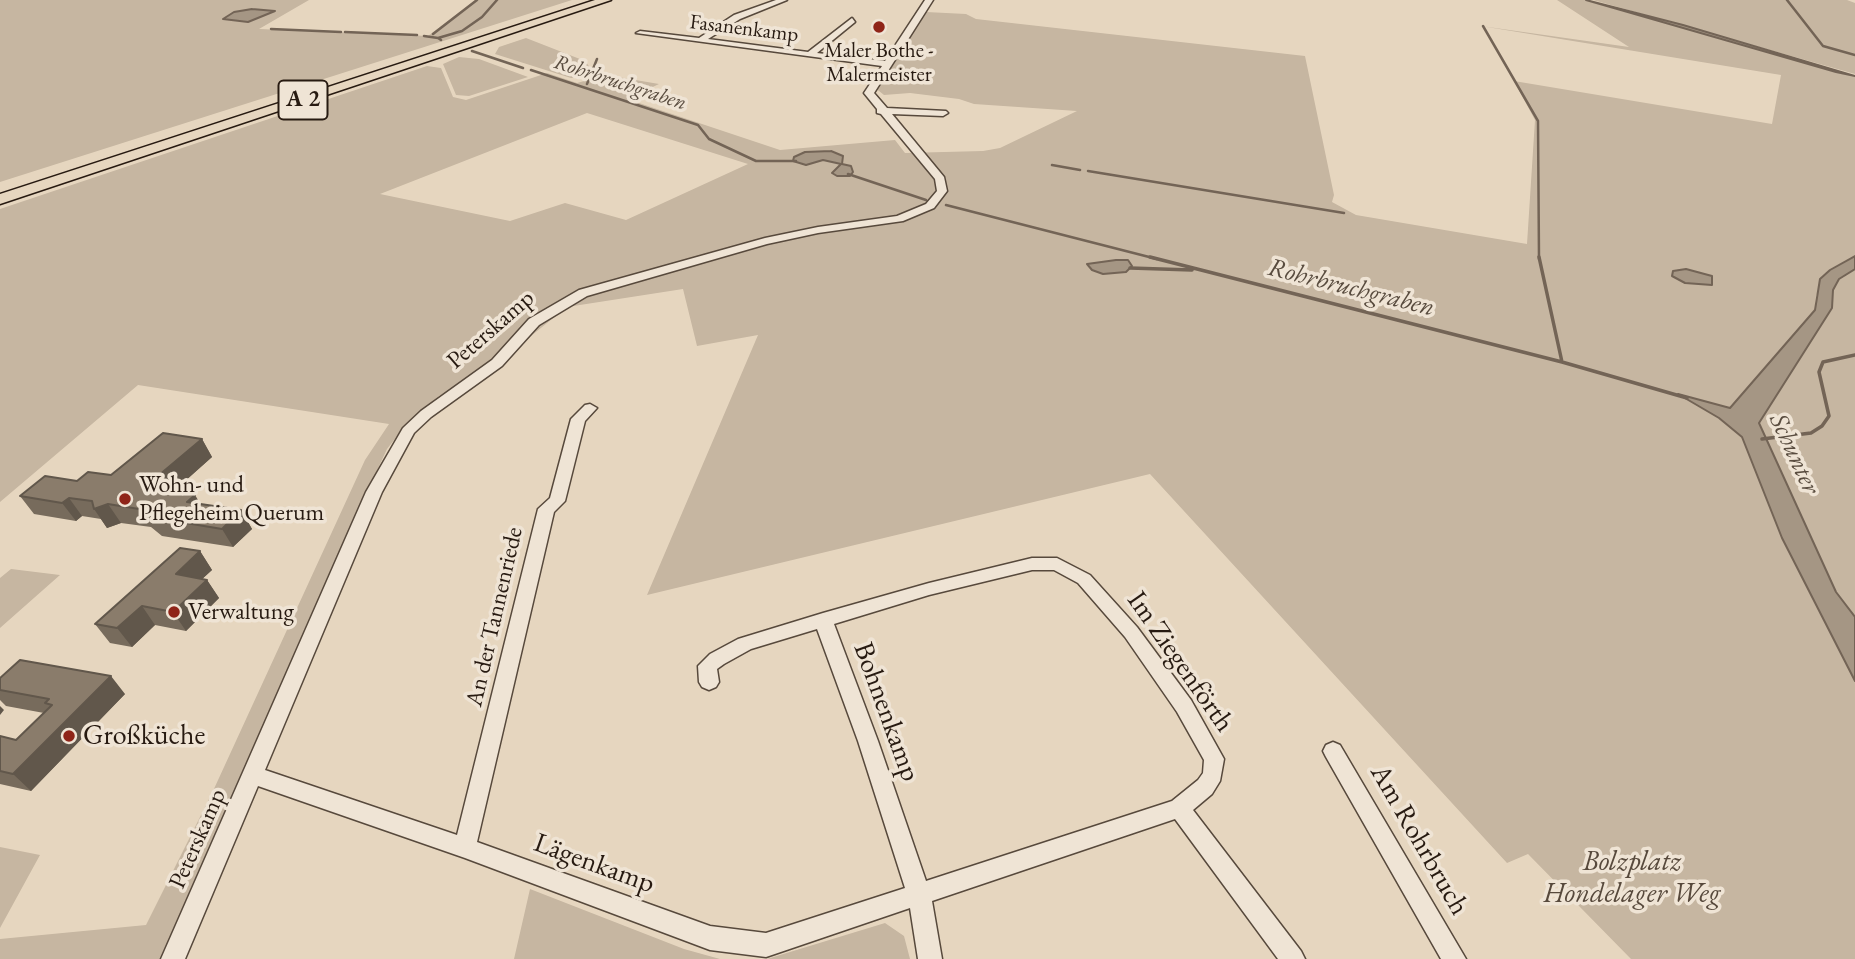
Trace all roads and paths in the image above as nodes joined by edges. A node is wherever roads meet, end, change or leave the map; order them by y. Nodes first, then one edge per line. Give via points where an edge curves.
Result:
1 (585, 0) edge
2 (606, 0) edge
3 (783, 0) edge
4 (929, 0) edge
5 (852, 20) dead end
6 (639, 33) dead end
7 (700, 41) junction
8 (809, 55) junction
9 (886, 64) junction
10 (880, 111) junction
11 (943, 113) dead end
12 (0, 190) edge
13 (0, 199) edge
14 (590, 408) dead end
15 (823, 620) junction
16 (709, 682) dead end
17 (1333, 751) dead end
18 (253, 775) junction
19 (1179, 808) junction
20 (465, 848) junction
21 (919, 895) junction
22 (173, 959) edge
23 (930, 959) edge
24 (1293, 959) edge
25 (1454, 959) edge

1 - 12 highway, A 2
2 - 13 highway, A 2
3 - 7 street via 737,17
4 - 9 street
5 - 8 street
6 - 7 street, Fasanenkamp
7 - 8 street, Fasanenkamp
8 - 9 street, Fasanenkamp
9 - 10 street via 869,93
10 - 11 street
10 - 18 street, Peterskamp via 940,179 942,191 933,203 899,219 797,233 571,298 534,322 497,363 417,421 396,449
14 - 20 street, An der Tannenriede via 578,419 557,501 546,509
15 - 16 street, Bohnenkamp via 745,644 717,659 707,666
15 - 19 street, Im Ziegenförth via 1031,564 1057,564 1084,579 1131,632 1184,706 1214,759 1216,767 1205,787
15 - 21 street, Bohnenkamp
17 - 25 street, Am Rohrbruch
18 - 20 street, Lägenkamp
18 - 22 street, Peterskamp
19 - 21 street, Im Ziegenförth
19 - 24 street
20 - 21 street, Lägenkamp via 710,938 766,945
21 - 23 street, Bohnenkamp

